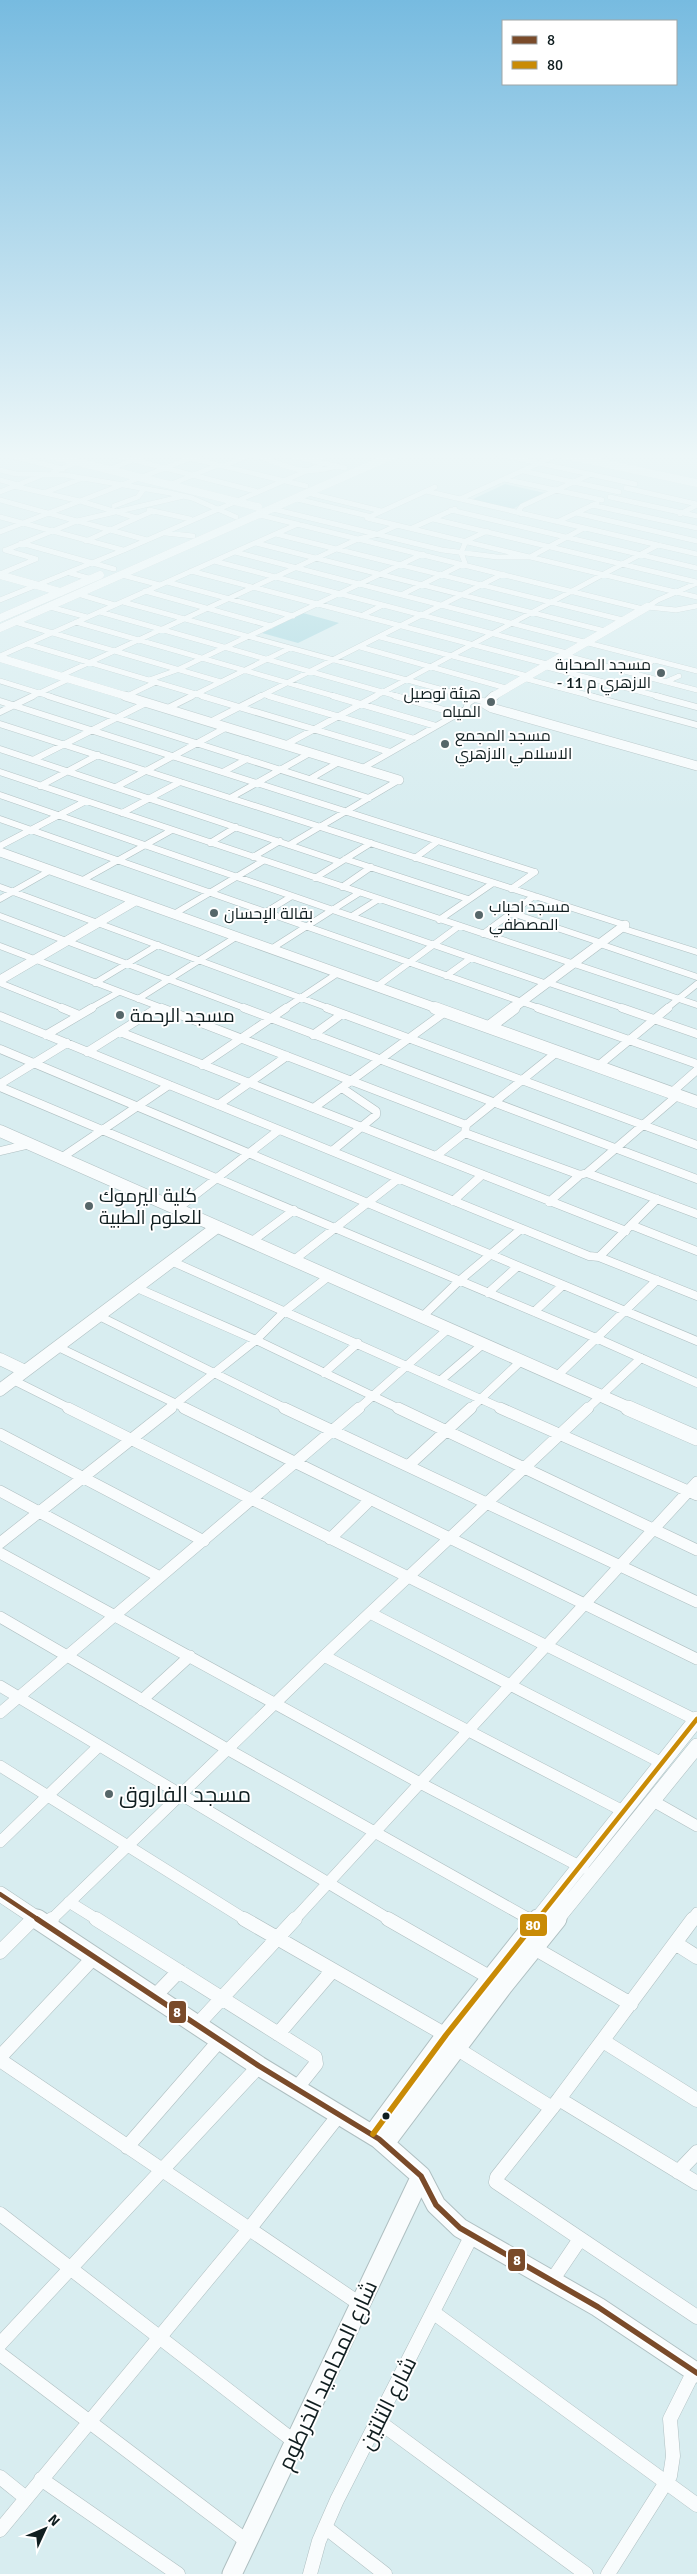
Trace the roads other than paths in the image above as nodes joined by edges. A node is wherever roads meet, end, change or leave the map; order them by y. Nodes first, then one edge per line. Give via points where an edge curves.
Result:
1 (70, 573) joint
2 (105, 573) edge
3 (126, 573) edge
4 (186, 573) edge
5 (199, 573) edge
6 (260, 573) edge
7 (283, 573) edge
8 (319, 573) edge
9 (377, 573) edge
10 (433, 573) edge
11 (445, 573) edge
12 (499, 573) edge
13 (599, 573) edge
14 (660, 573) edge
15 (381, 574) junction
16 (503, 574) junction
17 (603, 574) junction
18 (122, 575) junction
19 (441, 575) junction
20 (1, 576) edge
21 (275, 577) junction
22 (92, 579) junction
23 (167, 582) junction
24 (697, 582) edge
25 (360, 584) junction
26 (36, 585) junction
27 (160, 585) junction
28 (422, 585) junction
29 (482, 585) junction
30 (253, 587) junction
31 (146, 591) junction
32 (570, 591) junction
33 (61, 592) junction
34 (205, 592) junction
35 (680, 593) junction
36 (78, 594) junction
37 (340, 594) junction
38 (401, 595) junction
39 (463, 595) junction
40 (198, 596) dead end
41 (697, 597) edge
42 (228, 598) junction
43 (191, 599) dead end
44 (0, 600) edge
45 (123, 602) junction
46 (184, 602) junction
47 (549, 602) junction
48 (317, 604) junction
49 (116, 605) junction
50 (383, 605) junction
51 (442, 605) junction
52 (697, 606) edge
53 (50, 607) junction
54 (645, 608) junction
55 (207, 609) junction
56 (100, 612) junction
57 (531, 612) junction
58 (422, 615) junction
59 (293, 616) junction
60 (361, 616) junction
61 (87, 617) junction
62 (0, 618) edge
63 (185, 619) junction
64 (623, 620) junction
65 (15, 622) junction
66 (76, 622) junction
67 (511, 623) junction
68 (271, 626) junction
69 (401, 626) junction
70 (2, 627) edge
71 (161, 630) junction
72 (605, 631) junction
73 (52, 632) junction
74 (492, 633) junction
75 (249, 636) junction
76 (380, 637) junction
77 (139, 640) junction
78 (585, 642) junction
79 (26, 644) junction
80 (472, 644) junction
81 (226, 647) junction
82 (360, 647) junction
83 (290, 648) junction
84 (115, 651) junction
85 (565, 654) junction
86 (452, 655) junction
87 (0, 657) edge
88 (202, 659) junction
89 (267, 659) junction
90 (334, 660) junction
91 (654, 660) junction
92 (90, 663) junction
93 (545, 665) junction
94 (430, 667) junction
95 (177, 670) junction
96 (244, 671) junction
97 (697, 671) edge
98 (310, 672) junction
99 (634, 674) junction
100 (679, 676) dead end
101 (526, 677) junction
102 (65, 678) junction
103 (149, 680) junction
104 (406, 680) junction
105 (0, 681) edge
106 (156, 682) junction
107 (221, 682) junction
108 (666, 682) junction
109 (288, 683) junction
110 (506, 688) junction
111 (697, 690) edge
112 (383, 692) junction
113 (38, 693) junction
114 (196, 694) junction
115 (265, 695) junction
116 (127, 696) junction
117 (474, 698) junction
118 (0, 701) edge
119 (486, 702) junction
120 (146, 703) junction
121 (361, 704) junction
122 (14, 705) junction
123 (240, 707) junction
124 (697, 707) edge
125 (166, 709) junction
126 (0, 712) edge
127 (458, 714) junction
128 (338, 717) junction
129 (116, 718) junction
130 (210, 722) junction
131 (0, 724) edge
132 (697, 725) edge
133 (436, 726) junction
134 (227, 728) junction
135 (315, 729) junction
136 (92, 730) junction
137 (414, 739) junction
138 (196, 743) junction
139 (64, 744) junction
140 (285, 745) junction
141 (0, 749) edge
142 (390, 752) junction
143 (310, 753) junction
144 (98, 756) junction
145 (172, 756) junction
146 (247, 759) junction
147 (33, 760) junction
148 (339, 762) junction
149 (697, 766) edge
150 (361, 768) junction
151 (280, 770) junction
152 (68, 771) junction
153 (145, 771) junction
154 (223, 772) junction
155 (1, 773) edge
156 (310, 779) junction
157 (399, 780) joint
158 (180, 782) junction
159 (255, 783) junction
160 (40, 786) junction
161 (116, 787) junction
162 (0, 795) edge
163 (149, 798) junction
164 (230, 798) junction
165 (369, 798) junction
166 (86, 801) junction
167 (345, 812) junction
168 (122, 813) junction
169 (59, 815) junction
170 (0, 819) edge
171 (236, 827) junction
172 (320, 827) junction
173 (31, 830) junction
174 (172, 830) junction
175 (280, 841) junction
176 (438, 842) junction
177 (210, 843) junction
178 (371, 843) junction
179 (146, 845) junction
180 (289, 845) junction
181 (0, 846) edge
182 (0, 852) edge
183 (253, 857) junction
184 (416, 858) junction
185 (118, 860) junction
186 (263, 861) junction
187 (343, 861) junction
188 (371, 867) junction
189 (51, 870) junction
190 (237, 877) junction
191 (315, 878) junction
192 (81, 881) junction
193 (493, 883) junction
194 (0, 887) edge
195 (342, 887) junction
196 (511, 889) junction
197 (13, 892) junction
198 (210, 893) junction
199 (359, 893) junction
200 (292, 896) junction
201 (534, 896) junction
202 (0, 899) edge
203 (379, 899) junction
204 (468, 899) junction
205 (135, 901) junction
206 (333, 910) junction
207 (266, 912) junction
208 (512, 913) junction
209 (174, 914) junction
210 (0, 916) edge
211 (352, 916) junction
212 (439, 920) junction
213 (98, 922) junction
214 (459, 926) junction
215 (306, 927) junction
216 (623, 927) junction
217 (483, 934) junction
218 (236, 936) junction
219 (66, 941) junction
220 (601, 944) junction
221 (158, 945) junction
222 (433, 945) junction
223 (0, 946) edge
224 (271, 949) junction
225 (697, 952) edge
226 (471, 958) junction
227 (35, 960) junction
228 (198, 961) junction
229 (408, 963) junction
230 (127, 964) junction
231 (572, 964) junction
232 (338, 973) junction
233 (446, 976) junction
234 (697, 977) edge
235 (1, 979) edge
236 (168, 980) junction
237 (95, 983) junction
238 (548, 984) junction
239 (697, 984) edge
240 (376, 987) junction
241 (118, 992) junction
242 (138, 999) junction
243 (300, 999) junction
244 (679, 999) junction
245 (521, 1003) junction
246 (697, 1005) edge
247 (158, 1007) junction
248 (445, 1012) junction
249 (342, 1014) junction
250 (79, 1015) junction
251 (0, 1016) edge
252 (654, 1019) junction
253 (270, 1020) junction
254 (489, 1027) junction
255 (120, 1032) junction
256 (697, 1034) edge
257 (46, 1035) junction
258 (313, 1035) junction
259 (240, 1038) junction
260 (409, 1039) junction
261 (629, 1040) junction
262 (67, 1043) junction
263 (0, 1049) edge
264 (87, 1052) junction
265 (557, 1052) junction
266 (287, 1056) junction
267 (380, 1059) junction
268 (34, 1064) junction
269 (697, 1064) edge
270 (202, 1065) junction
271 (598, 1066) junction
272 (697, 1070) edge
273 (522, 1080) junction
274 (351, 1081) junction
275 (249, 1082) junction
276 (0, 1085) edge
277 (169, 1085) junction
278 (342, 1088) junction
279 (675, 1094) junction
280 (495, 1102) junction
281 (697, 1102) edge
282 (218, 1105) junction
283 (138, 1107) junction
284 (315, 1107) junction
285 (644, 1125) junction
286 (362, 1126) junction
287 (465, 1129) junction
288 (105, 1130) junction
289 (279, 1130) junction
290 (0, 1131) edge
291 (30, 1144) junction
292 (697, 1145) edge
293 (614, 1149) junction
294 (0, 1151) edge
295 (332, 1151) junction
296 (249, 1153) junction
297 (436, 1156) junction
298 (61, 1158) junction
299 (584, 1174) junction
300 (482, 1175) junction
301 (218, 1178) junction
302 (398, 1179) junction
303 (697, 1179) edge
304 (657, 1199) junction
305 (454, 1201) junction
306 (368, 1202) junction
307 (549, 1202) junction
308 (177, 1209) junction
309 (294, 1210) junction
310 (697, 1214) edge
311 (217, 1227) junction
312 (335, 1228) junction
313 (628, 1228) junction
314 (522, 1229) junction
315 (251, 1242) junction
316 (697, 1251) edge
317 (491, 1254) junction
318 (599, 1257) junction
319 (294, 1260) junction
320 (172, 1261) junction
321 (518, 1266) junction
322 (329, 1276) junction
323 (657, 1280) junction
324 (459, 1281) junction
325 (563, 1285) junction
326 (137, 1288) junction
327 (488, 1293) junction
328 (697, 1296) edge
329 (624, 1311) junction
330 (286, 1312) junction
331 (534, 1312) junction
332 (99, 1316) junction
333 (422, 1317) junction
334 (448, 1329) junction
335 (596, 1338) junction
336 (256, 1340) junction
337 (697, 1341) edge
338 (358, 1343) junction
339 (483, 1344) junction
340 (58, 1347) junction
341 (0, 1358) edge
342 (641, 1358) junction
343 (521, 1361) junction
344 (408, 1365) junction
345 (25, 1371) junction
346 (324, 1373) junction
347 (213, 1374) junction
348 (557, 1376) junction
349 (13, 1380) junction
350 (441, 1380) junction
351 (697, 1383) edge
352 (0, 1390) edge
353 (602, 1396) junction
354 (374, 1397) junction
355 (481, 1398) junction
356 (176, 1403) junction
357 (335, 1430) junction
358 (446, 1431) junction
359 (0, 1434) edge
360 (563, 1434) junction
361 (132, 1438) junction
362 (697, 1438) edge
363 (298, 1462) junction
364 (409, 1465) junction
365 (524, 1466) junction
366 (83, 1476) junction
367 (697, 1482) edge
368 (0, 1492) edge
369 (693, 1493) edge
370 (252, 1499) junction
371 (370, 1500) junction
372 (486, 1502) junction
373 (38, 1512) junction
374 (654, 1529) junction
375 (330, 1539) junction
376 (447, 1539) junction
377 (204, 1541) junction
378 (0, 1543) edge
379 (697, 1550) edge
380 (0, 1554) edge
381 (620, 1565) junction
382 (160, 1577) junction
383 (409, 1577) junction
384 (697, 1602) edge
385 (583, 1605) junction
386 (370, 1613) junction
387 (116, 1615) junction
388 (0, 1617) edge
389 (548, 1644) junction
390 (67, 1656) junction
391 (190, 1656) junction
392 (324, 1656) junction
393 (697, 1659) edge
394 (0, 1686) edge
395 (509, 1686) junction
396 (19, 1698) junction
397 (142, 1700) junction
398 (276, 1703) junction
399 (0, 1713) edge
400 (697, 1720) edge
401 (467, 1732) junction
402 (99, 1746) junction
403 (697, 1746) edge
404 (227, 1749) junction
405 (662, 1763) junction
406 (0, 1766) edge
407 (420, 1783) junction
408 (47, 1795) junction
409 (180, 1796) junction
410 (653, 1801) junction
411 (623, 1810) junction
412 (697, 1826) edge
413 (374, 1833) junction
414 (0, 1842) edge
415 (127, 1844) junction
416 (586, 1870) junction
417 (326, 1884) junction
418 (0, 1894) edge
419 (69, 1902) junction
420 (697, 1913) edge
421 (40, 1921) junction
422 (534, 1922) junction
423 (276, 1939) junction
424 (675, 1943) junction
425 (534, 1948) junction
426 (0, 1952) edge
427 (94, 1957) junction
428 (697, 1957) edge
429 (179, 1971) junction
430 (332, 1971) junction
431 (491, 1978) junction
432 (154, 1997) junction
433 (222, 1998) junction
434 (631, 2004) junction
435 (197, 2025) junction
436 (278, 2034) junction
437 (220, 2040) junction
438 (451, 2041) junction
439 (603, 2041) junction
440 (0, 2058) edge
441 (259, 2066) junction
442 (296, 2089) junction
443 (697, 2100) edge
444 (555, 2104) junction
445 (339, 2116) junction
446 (379, 2139) junction
447 (127, 2147) junction
448 (697, 2152) edge
449 (163, 2170) junction
450 (678, 2172) junction
451 (421, 2176) junction
452 (697, 2183) edge
453 (0, 2214) edge
454 (250, 2228) junction
455 (472, 2235) junction
456 (580, 2239) junction
457 (70, 2268) junction
458 (553, 2279) junction
459 (360, 2304) junction
460 (434, 2313) junction
461 (697, 2317) edge
462 (159, 2338) junction
463 (0, 2344) edge
464 (0, 2354) edge
465 (696, 2372) edge
466 (378, 2421) junction
467 (89, 2422) junction
468 (295, 2442) junction
469 (0, 2477) edge
470 (41, 2479) junction
471 (666, 2482) junction
472 (26, 2498) junction
473 (697, 2505) edge
474 (325, 2527) junction
475 (0, 2530) edge
476 (248, 2542) junction
477 (178, 2574) edge
478 (232, 2574) edge
479 (310, 2574) edge
480 (385, 2574) edge
481 (586, 2574) edge
482 (608, 2574) edge

1 - 22 street
1 - 26 street
2 - 22 street
3 - 18 street
4 - 23 street
5 - 30 street
6 - 21 street
7 - 21 street
8 - 25 street
9 - 15 street
10 - 19 street
11 - 19 street
12 - 16 street
13 - 17 street
14 - 24 street
15 - 25 street
15 - 28 street
16 - 29 street
16 - 32 street
17 - 32 street
17 - 35 street
18 - 27 street
18 - 36 street
19 - 28 street
19 - 29 street
20 - 26 street
21 - 30 street
21 - 37 street
22 - 33 street
23 - 27 street
23 - 34 street
24 - 35 street
25 - 37 street
25 - 38 street
26 - 33 street
26 - 44 street
27 - 31 street
28 - 38 street
28 - 39 street
29 - 39 street
29 - 47 street
30 - 42 street
30 - 48 street
31 - 45 street
31 - 46 street
32 - 47 street
32 - 54 street
33 - 62 street
34 - 40 street
34 - 42 street
35 - 41 street
35 - 54 street via 657,599
36 - 49 street
36 - 53 street
37 - 48 street
37 - 50 street
38 - 51 street
39 - 51 street
39 - 57 street
42 - 55 street
42 - 59 street
43 - 46 street
45 - 49 street
45 - 63 street
46 - 55 street
47 - 57 street
47 - 64 street
48 - 59 street
48 - 60 street
49 - 56 street
50 - 58 street
50 - 60 street
51 - 58 street
51 - 67 street
52 - 54 street via 676,610
53 - 61 street
53 - 65 street
54 - 64 street
55 - 63 street
55 - 68 street
56 - 61 street
56 - 71 street
57 - 67 street
57 - 72 street
58 - 69 street
58 - 74 street
59 - 68 street
60 - 69 street
61 - 66 street
63 - 71 street
63 - 75 street
64 - 72 street
65 - 70 street
65 - 73 street
66 - 73 street
66 - 77 street
67 - 74 street
67 - 78 street
68 - 75 street
69 - 76 street
69 - 80 street
71 - 77 street
71 - 81 street
72 - 78 street
73 - 79 street
73 - 84 street
74 - 80 street
74 - 85 street
75 - 81 street
75 - 83 street
76 - 82 street
76 - 86 street
77 - 84 street
77 - 88 street
78 - 85 street
78 - 91 street
79 - 87 street
79 - 92 street
80 - 86 street
80 - 93 street
81 - 88 street
81 - 89 street
82 - 90 street
82 - 94 street
83 - 89 street
83 - 90 street
84 - 92 street
84 - 95 street
85 - 93 street
85 - 99 street
86 - 94 street
86 - 101 street
87 - 102 street
88 - 95 street
88 - 96 street
89 - 96 street
89 - 98 street
90 - 98 street
90 - 104 street
91 - 97 street
91 - 99 street
92 - 102 street
92 - 103 street
93 - 101 street
93 - 124 street
94 - 104 street
94 - 110 street
95 - 103 street
95 - 107 street
96 - 107 street
96 - 109 street
98 - 109 street
98 - 112 street
99 - 108 street
100 - 108 street
101 - 110 street
101 - 132 street
102 - 113 street
102 - 116 street
103 - 106 street
104 - 112 street
104 - 117 street
105 - 113 street
106 - 114 street
106 - 116 street
107 - 114 street
108 - 111 street
109 - 115 street
109 - 121 street
110 - 119 street
112 - 121 street
112 - 127 street
113 - 122 street
113 - 129 street
114 - 123 street
114 - 125 street
115 - 123 street
115 - 128 street
116 - 120 street
117 - 119 street
117 - 127 street via 466,710
118 - 122 street
119 - 149 street via 492,708
120 - 125 street
120 - 129 street
121 - 128 street
121 - 133 street
122 - 126 street
122 - 136 street
123 - 130 street
123 - 135 street
125 - 130 street
127 - 133 street
128 - 135 street
128 - 137 street
129 - 136 street
129 - 138 street
130 - 134 street
131 - 139 street
133 - 137 street
134 - 138 street
134 - 140 street
135 - 140 street
135 - 142 street
136 - 139 street
136 - 145 street
137 - 142 street
138 - 145 street
138 - 146 street
139 - 144 street
139 - 147 street
140 - 143 street
141 - 147 street
142 - 150 street
143 - 148 street
143 - 151 street
144 - 152 street
144 - 153 street
145 - 153 street
145 - 154 street
146 - 151 street
146 - 154 street
147 - 152 street
148 - 150 street
148 - 156 street
150 - 157 street
151 - 156 street
151 - 159 street
152 - 160 street
152 - 161 street
153 - 158 street
153 - 161 street
154 - 159 street
155 - 160 street
156 - 165 street
157 - 165 street
158 - 163 street
158 - 164 street
159 - 164 street
159 - 167 street
160 - 166 street
161 - 163 street
162 - 169 street
163 - 168 street
163 - 171 street
164 - 172 street
165 - 167 street
166 - 168 street
166 - 169 street
167 - 172 street
167 - 176 street
168 - 174 street
169 - 173 street
169 - 179 street
170 - 173 street
171 - 175 street
171 - 177 street
172 - 178 street
172 - 180 street
173 - 181 street
173 - 185 street
174 - 177 street
174 - 179 street
175 - 180 street
175 - 183 street
176 - 184 street
176 - 196 street via 535,872
177 - 183 street
178 - 184 street
178 - 187 street
179 - 185 street
179 - 190 street
180 - 187 street
182 - 189 street
183 - 186 street
184 - 193 street
185 - 192 street
185 - 198 street
186 - 190 street
186 - 191 street
187 - 188 street
187 - 191 street
188 - 195 street
188 - 204 street
189 - 192 street
189 - 197 street
190 - 198 street
190 - 200 street
191 - 195 street
192 - 205 street
193 - 196 street
193 - 204 street
194 - 197 street
195 - 199 street
196 - 201 street
197 - 202 street
197 - 213 street
198 - 207 street
198 - 209 street
199 - 203 street
199 - 206 street
200 - 206 street
200 - 207 street
201 - 208 street
201 - 216 street
203 - 211 street
203 - 212 street
204 - 212 street
205 - 209 street
205 - 213 street
206 - 211 street
206 - 215 street
207 - 215 street
208 - 217 street
208 - 220 street
209 - 218 street
210 - 219 street
211 - 222 street
212 - 214 street
213 - 219 street
213 - 221 street
214 - 217 street
214 - 222 street
215 - 224 street
215 - 229 street
216 - 220 street
216 - 225 street
217 - 231 street
218 - 224 street
218 - 228 street
219 - 227 street
219 - 230 street
220 - 231 street
220 - 234 street
221 - 228 street
221 - 230 street
222 - 226 street
222 - 229 street
223 - 227 street
224 - 232 street
226 - 233 street
226 - 238 street
227 - 235 street
227 - 237 street
228 - 236 street
228 - 243 street
229 - 233 street
229 - 240 street
230 - 236 street
230 - 237 street
231 - 238 street
231 - 244 street
232 - 240 street
232 - 243 street
233 - 245 street
235 - 250 street
236 - 242 street
236 - 253 street
237 - 241 street
238 - 245 street
238 - 252 street
239 - 244 street
240 - 248 street
241 - 242 street
241 - 250 street
242 - 247 street
243 - 249 street
243 - 253 street
244 - 246 street
244 - 252 street
245 - 254 street
245 - 261 street
247 - 255 street
247 - 259 street
248 - 254 street
248 - 260 street
249 - 258 street
249 - 260 street
250 - 257 street
251 - 257 street
252 - 256 street
252 - 261 street
253 - 258 street
253 - 259 street
254 - 265 street
255 - 264 street
255 - 270 street
257 - 262 street
258 - 267 street
259 - 266 street
259 - 270 street
260 - 267 street
260 - 273 street
261 - 269 street
261 - 271 street
262 - 264 street
262 - 268 street
263 - 268 street
264 - 277 street
265 - 271 street
265 - 273 street
266 - 274 street
266 - 275 street
267 - 274 street
267 - 280 street
268 - 276 street
268 - 283 street
270 - 275 street
271 - 279 street
272 - 279 street
273 - 280 street
273 - 285 street
274 - 278 street
274 - 287 street
275 - 282 street
275 - 284 street
276 - 288 street
277 - 282 street
277 - 283 street
278 - 284 street
278 - 286 street via 376,1111 376,1115
279 - 281 street
279 - 285 street
280 - 287 street
280 - 293 street
282 - 289 street
283 - 288 street
283 - 296 street
284 - 286 street
285 - 292 street
285 - 293 street
286 - 295 street
286 - 297 street
287 - 297 street
287 - 299 street
288 - 298 street
288 - 301 street
289 - 295 street
289 - 296 street
290 - 291 street
291 - 294 street
291 - 298 street
293 - 299 street
293 - 303 street
295 - 302 street
296 - 301 street
296 - 306 street
297 - 300 street
298 - 308 street
299 - 304 street
299 - 307 street
300 - 305 street
300 - 307 street
301 - 308 street
301 - 309 street
302 - 305 street
302 - 306 street
304 - 310 street
304 - 313 street
305 - 314 street
306 - 312 street
306 - 317 street
307 - 313 street
308 - 311 street
309 - 312 street
309 - 315 street
311 - 315 street
311 - 320 street
312 - 319 street
312 - 324 street
313 - 316 street
313 - 318 street
314 - 317 street
314 - 318 street
315 - 319 street
317 - 321 street
317 - 324 street
318 - 323 street
319 - 322 street
320 - 326 street
320 - 330 street
321 - 325 street
321 - 327 street
322 - 330 street
322 - 333 street
323 - 328 street
323 - 329 street
324 - 327 street
324 - 333 street
325 - 329 street
325 - 331 street
326 - 332 street
326 - 336 street
327 - 331 street
329 - 335 street
329 - 337 street
330 - 336 street
330 - 338 street
331 - 335 street
332 - 340 street
332 - 347 street
333 - 334 street
334 - 339 street
334 - 344 street
335 - 342 street
335 - 348 street
336 - 346 street
336 - 347 street
338 - 344 street
338 - 346 street
339 - 343 street
339 - 350 street
340 - 345 street
340 - 356 street
341 - 345 street
342 - 351 street
342 - 353 street
343 - 348 street
343 - 355 street
344 - 350 street
344 - 354 street
345 - 349 street
346 - 354 street
347 - 356 street
347 - 357 street
348 - 353 street
349 - 352 street
349 - 361 street
350 - 355 street
353 - 360 street
353 - 362 street
354 - 357 street
354 - 358 street
355 - 358 street
355 - 360 street
356 - 361 street
356 - 363 street
357 - 363 street
357 - 364 street
358 - 364 street
358 - 365 street
359 - 366 street
360 - 365 street
360 - 369 street
361 - 366 street
361 - 370 street
363 - 370 street
363 - 371 street
364 - 372 street
365 - 372 street
365 - 374 street
366 - 373 street
366 - 377 street
367 - 369 street
368 - 373 street
369 - 374 street
370 - 375 street
370 - 377 street
371 - 375 street
371 - 376 street
372 - 376 street
372 - 381 street
373 - 378 street
373 - 382 street
374 - 379 street
374 - 381 street
375 - 383 street
376 - 383 street
376 - 385 street
377 - 382 street
380 - 387 street
381 - 384 street
381 - 385 street
382 - 387 street
383 - 386 street
383 - 389 street
385 - 389 street
385 - 393 street
386 - 392 street
386 - 395 street
387 - 390 street
387 - 391 street
388 - 390 street
389 - 395 street
389 - 400 street
390 - 396 street
390 - 397 street
391 - 397 street
391 - 398 street
392 - 398 street
392 - 401 street
394 - 396 street
395 - 401 street
395 - 405 street
396 - 399 street
396 - 402 street
397 - 404 street
398 - 404 street
398 - 407 street
400 - 405 street
401 - 407 street
401 - 411 street
402 - 408 street
402 - 409 street
403 - 410 street
404 - 409 street
404 - 413 street
405 - 411 street
406 - 408 street
407 - 413 street
407 - 416 street
408 - 414 street
408 - 415 street
409 - 415 street
409 - 417 street
410 - 412 street
410 - 416 street
411 - 416 street
413 - 417 street
413 - 422 street
415 - 419 street
415 - 423 street
416 - 422 street
416 - 425 street
417 - 423 street
417 - 431 street
418 - 421 street
419 - 421 street
419 - 429 street
420 - 424 street
421 - 426 street
421 - 427 street
422 - 431 street
423 - 430 street
423 - 433 street
424 - 428 street
424 - 434 street
425 - 434 street
425 - 438 street
427 - 432 street
427 - 440 street
429 - 432 street
429 - 433 street
430 - 436 street
430 - 438 street
431 - 438 street
432 - 435 street
433 - 435 street
433 - 436 street
434 - 439 street
435 - 437 street
436 - 442 street via 316,2059 316,2064
437 - 441 street
437 - 447 street
438 - 444 street
438 - 446 street
439 - 443 street
439 - 444 street
440 - 447 street
441 - 442 street
441 - 449 street
442 - 445 street
444 - 450 street
444 - 456 street via 496,2182
445 - 446 street
445 - 454 street
446 - 451 street
447 - 449 street
448 - 450 street
449 - 454 street
449 - 457 street
450 - 452 street
451 - 455 street via 440,2210
451 - 459 street, شارع المحاميد الخرطوم
453 - 457 street
454 - 459 street
454 - 462 street
455 - 458 street
455 - 460 street, شارع التلتين
456 - 458 street
456 - 461 street
457 - 462 street
457 - 463 street
458 - 465 street
459 - 468 street, شارع المحاميد الخرطوم
460 - 466 street, شارع التلتين
460 - 471 street
462 - 467 street
462 - 468 street
464 - 467 street
465 - 471 street via 670,2419 673,2466
466 - 474 street, شارع التلتين
466 - 481 street
467 - 470 street
467 - 476 street
468 - 476 street, شارع المحاميد الخرطوم
469 - 472 street
470 - 472 street
470 - 477 street
471 - 473 street
471 - 482 street
472 - 475 street
474 - 479 street, شارع التلتين
474 - 480 street
476 - 478 street, شارع المحاميد الخرطوم

